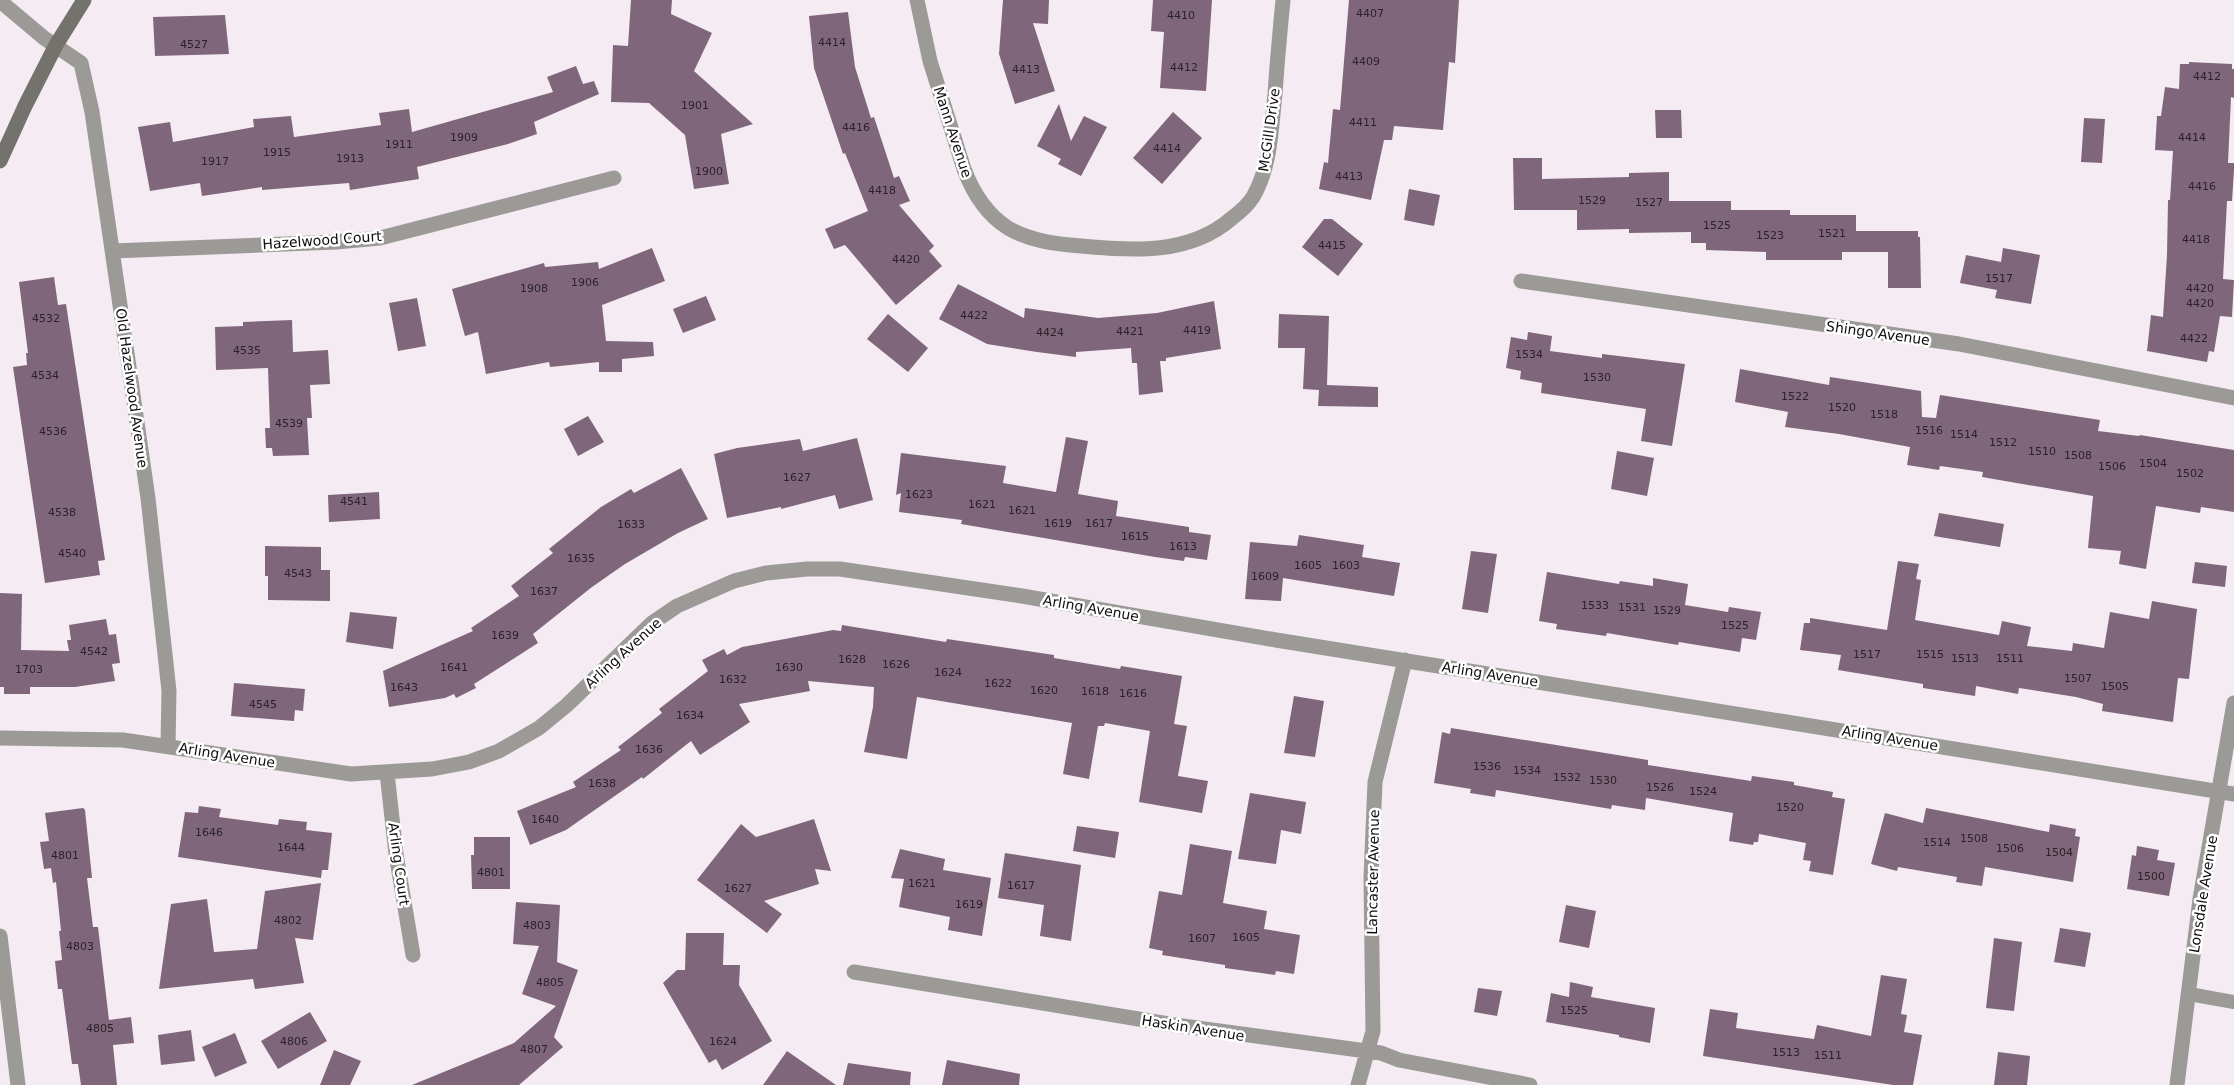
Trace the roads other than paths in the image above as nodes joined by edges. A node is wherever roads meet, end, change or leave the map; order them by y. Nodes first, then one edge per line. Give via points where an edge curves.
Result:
1 (0, 0) edge
2 (84, 0) edge
3 (917, 0) edge
4 (1283, 0) edge
5 (56, 45) junction
6 (0, 162) edge
7 (614, 178) dead end
8 (1119, 250) joint
9 (113, 251) junction
10 (1521, 280) dead end
11 (2234, 398) edge
12 (1405, 660) junction
13 (2234, 703) edge
14 (0, 738) edge
15 (168, 746) junction
16 (387, 773) junction
17 (2227, 792) edge
18 (0, 936) edge
19 (413, 955) dead end
20 (854, 972) dead end
21 (2189, 994) junction
22 (2234, 1002) edge
23 (1367, 1052) junction
24 (18, 1085) edge
25 (1358, 1085) edge
26 (1530, 1085) edge
27 (2177, 1085) edge

1 - 5 street, Old Hazelwood Avenue
2 - 5 street
3 - 8 street, Mann Avenue via 930,61 964,169 983,206 997,220 1028,238
4 - 8 street, McGill Drive via 1270,142 1263,176 1252,198 1226,224 1191,242 1149,250
5 - 6 street
5 - 9 street, Old Hazelwood Avenue via 81,63 92,112
7 - 9 street, Hazelwood Court via 380,238
9 - 15 street, Old Hazelwood Avenue via 149,508 168,691
10 - 11 street, Shingo Avenue via 1959,344
12 - 16 street, Arling Avenue via 1022,596 807,568 734,581 677,606 652,623 539,728 498,751 469,762
12 - 17 street, Arling Avenue
12 - 23 street, Lancaster Avenue via 1375,782 1371,878 1373,1030
13 - 17 street, Lonsdale Avenue
14 - 15 street, Arling Avenue via 123,740
15 - 16 street, Arling Avenue via 351,774
16 - 19 street, Arling Court via 396,854
17 - 21 street, Lonsdale Avenue via 2200,899
18 - 24 street
20 - 23 street, Haskin Avenue via 1175,1026
21 - 22 lane
21 - 27 street, Lonsdale Avenue
23 - 25 street, Lancaster Avenue
23 - 26 street, Haskin Avenue

